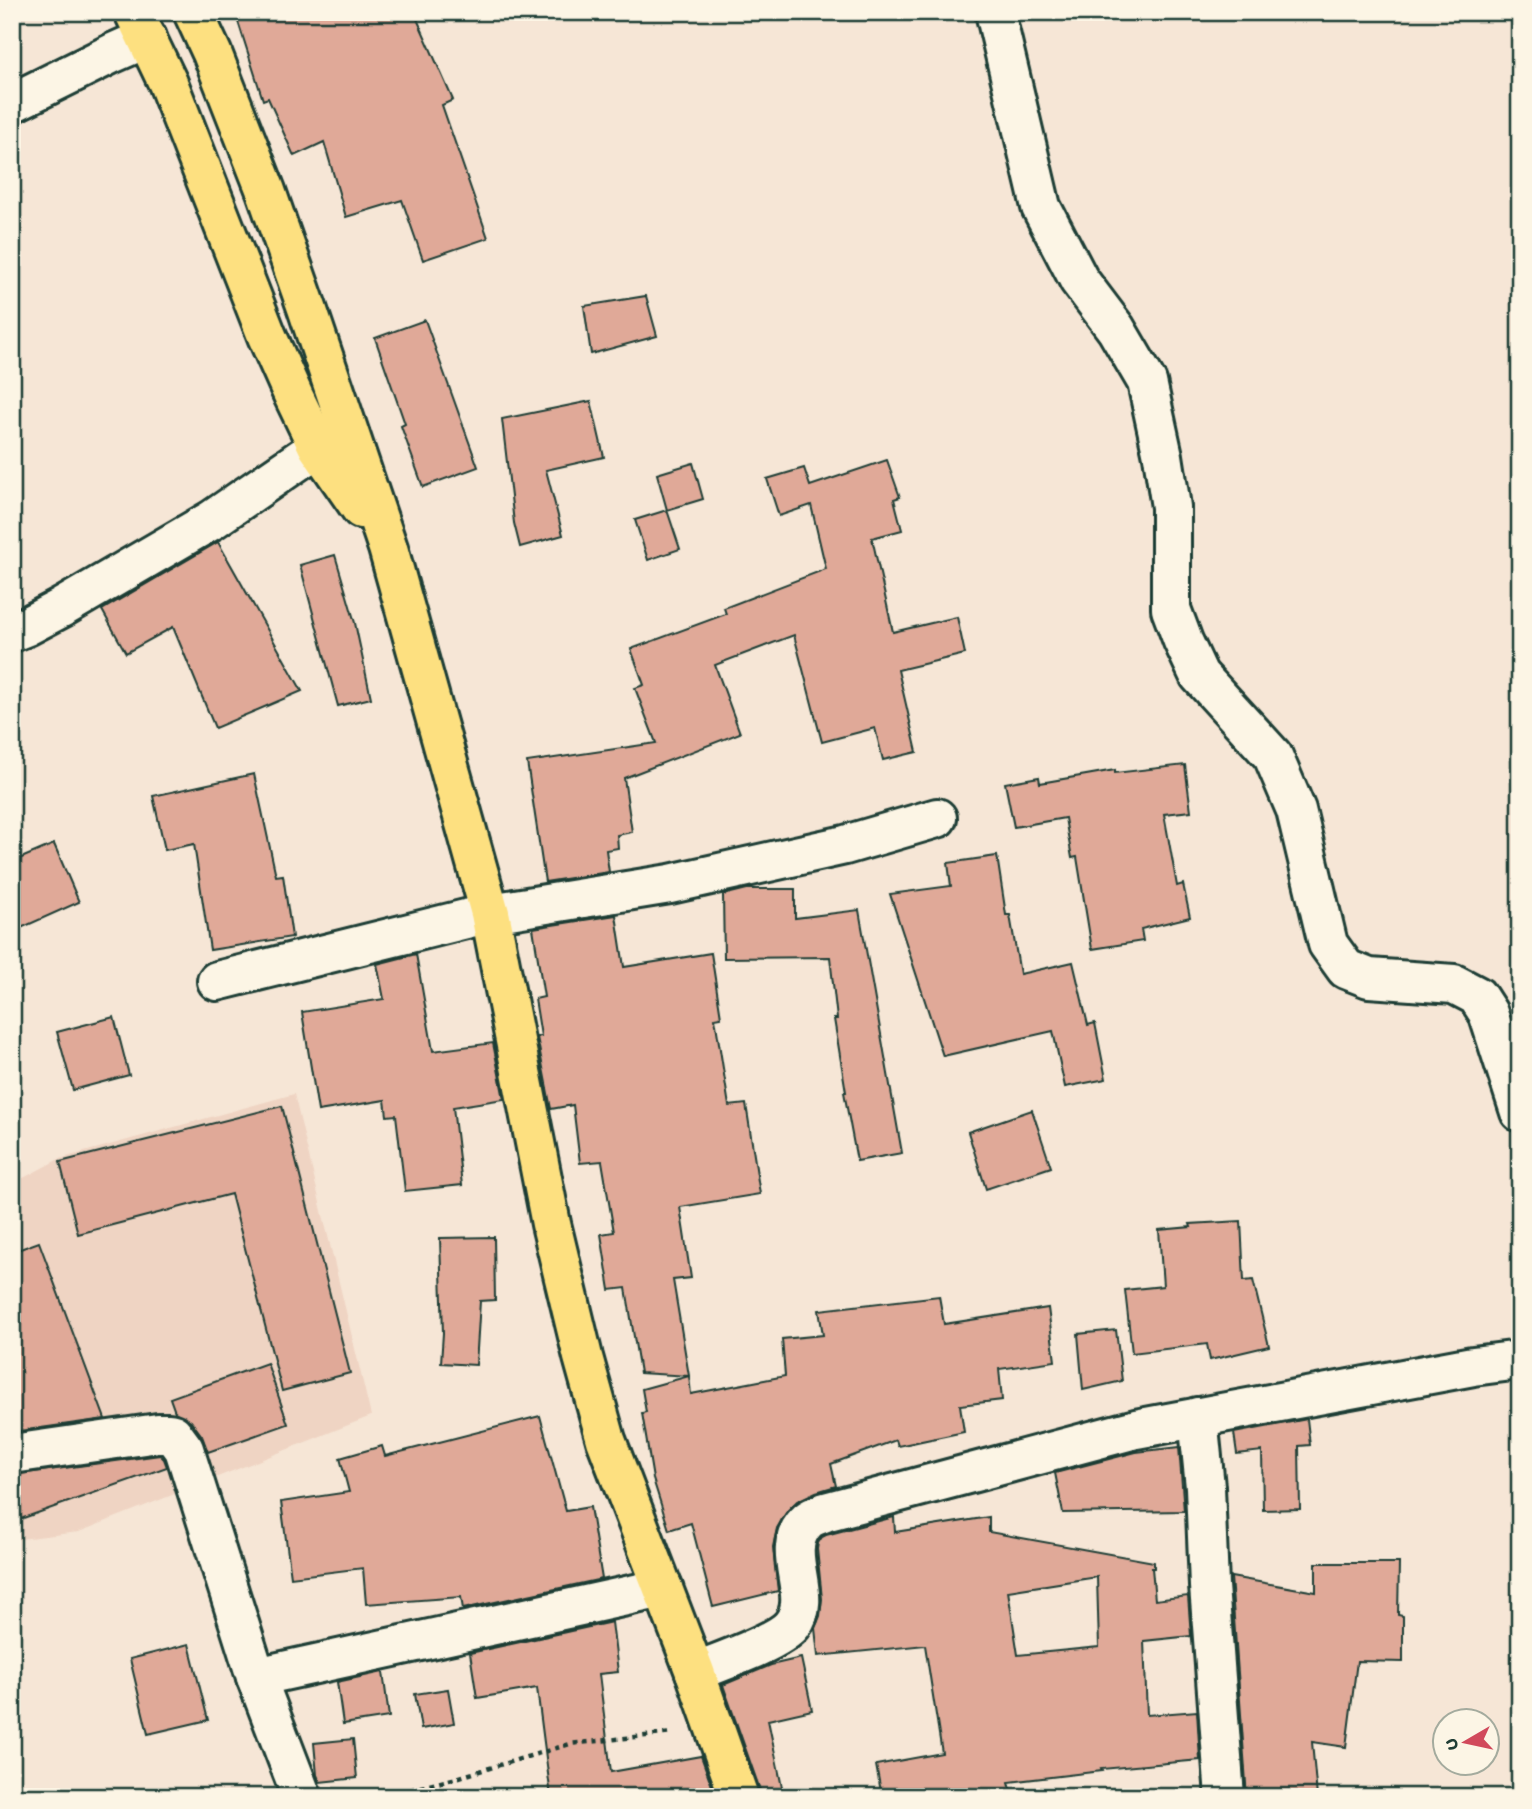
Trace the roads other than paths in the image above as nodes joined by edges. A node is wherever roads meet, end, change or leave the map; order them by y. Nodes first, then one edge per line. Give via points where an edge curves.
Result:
1 (192, 12) edge
2 (995, 12) edge
3 (140, 25) edge
4 (212, 54) junction
5 (167, 83) junction
6 (12, 103) edge
7 (334, 440) junction
8 (12, 632) edge
9 (937, 818) dead end
10 (490, 913) junction
11 (217, 981) dead end
12 (1520, 1112) edge
13 (1520, 1360) edge
14 (1198, 1417) junction
15 (12, 1454) edge
16 (663, 1588) junction
17 (695, 1672) junction
18 (256, 1677) junction
19 (302, 1797) edge
20 (739, 1797) edge
21 (1225, 1797) edge

1 - 4 main road
2 - 12 street via 1041,207 1079,280 1116,328 1147,382 1171,507 1171,609 1199,675 1273,756 1296,810 1328,944 1340,961 1346,969 1369,978 1454,984 1477,996 1488,1013
3 - 5 main road
3 - 6 street via 113,53
4 - 5 main road
4 - 7 main road via 307,308
5 - 7 main road via 267,336
7 - 8 street via 212,520
7 - 10 main road via 388,548
9 - 10 street via 845,845 670,884
10 - 11 street
10 - 16 main road via 551,1224 583,1357 606,1440
13 - 14 street
14 - 17 street via 1136,1429 825,1512 807,1521 793,1549 799,1608 793,1623 765,1643
14 - 21 street
15 - 18 street via 158,1433 175,1436 195,1479
16 - 17 main road
16 - 18 street
17 - 20 main road
18 - 19 street

